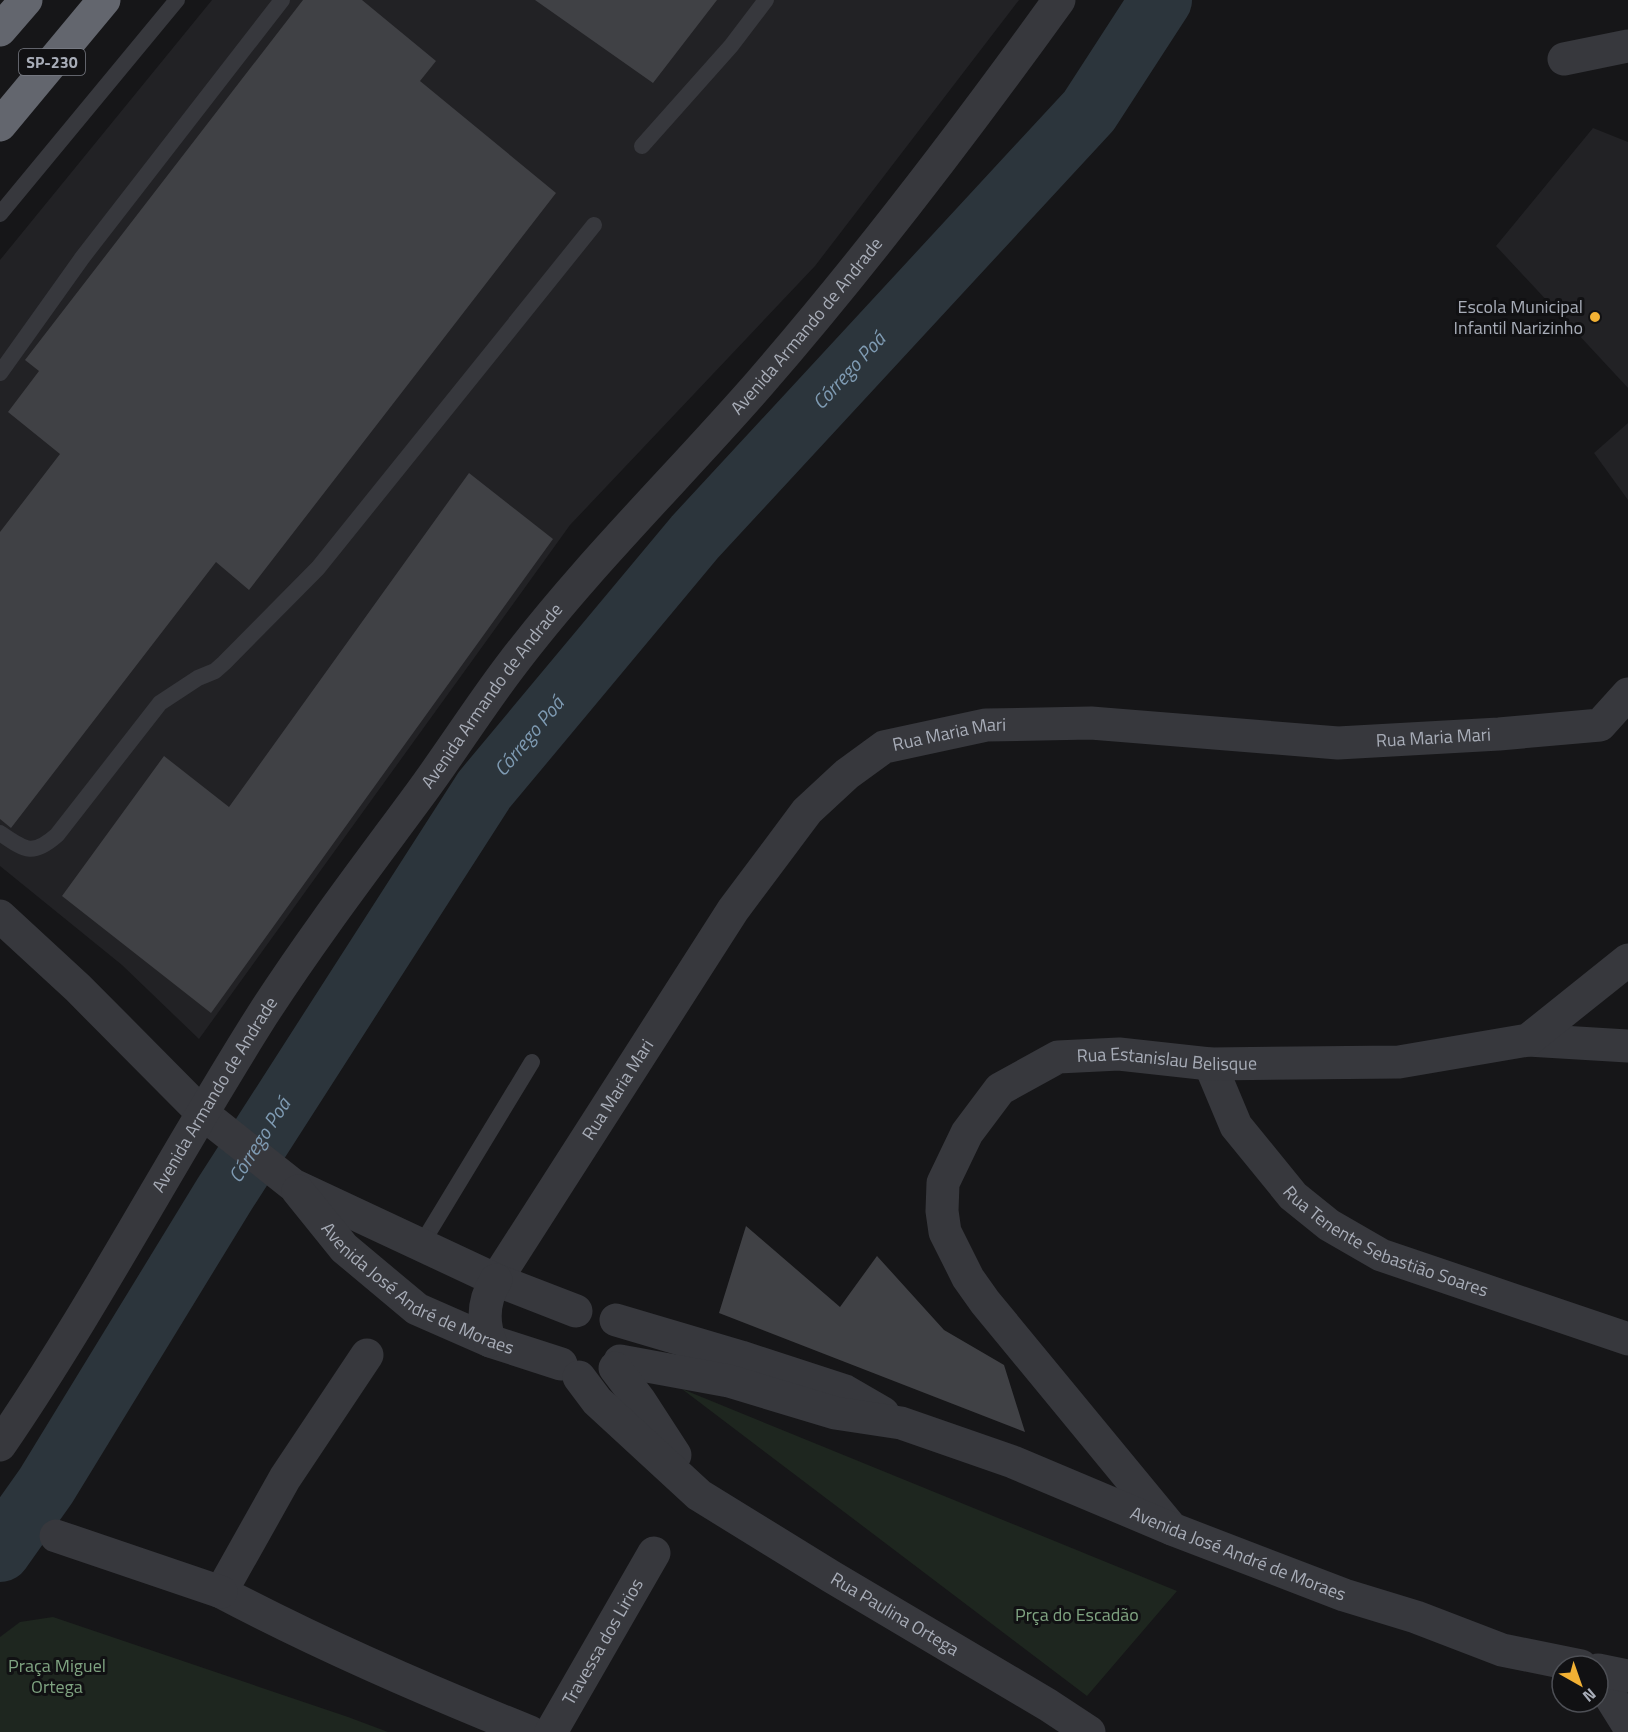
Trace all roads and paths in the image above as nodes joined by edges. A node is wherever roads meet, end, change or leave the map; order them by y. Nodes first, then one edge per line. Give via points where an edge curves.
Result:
1 (26, 0) edge
2 (104, 0) edge
3 (177, 0) edge
4 (282, 0) edge
5 (766, 0) edge
6 (1059, 0) edge
7 (0, 30) edge
8 (1628, 46) edge
9 (1564, 59) dead end
10 (0, 125) edge
11 (642, 146) dead end
12 (0, 214) edge
13 (594, 225) dead end
14 (0, 373) edge
15 (1628, 694) edge
16 (1614, 726) edge
17 (0, 833) edge
18 (0, 916) edge
19 (1628, 960) edge
20 (1528, 1040) junction
21 (1628, 1046) edge
22 (532, 1062) dead end
23 (1210, 1064) junction
24 (202, 1113) junction
25 (283, 1178) junction
26 (421, 1245) junction
27 (496, 1280) junction
28 (576, 1311) junction
29 (616, 1320) junction
30 (1628, 1339) edge
31 (490, 1341) junction
32 (367, 1355) dead end
33 (617, 1364) junction
34 (570, 1371) junction
35 (901, 1423) junction
36 (0, 1445) edge
37 (699, 1496) junction
38 (1172, 1529) junction
39 (56, 1536) dead end
40 (654, 1553) dead end
41 (221, 1592) junction
42 (1550, 1660) edge
43 (1610, 1672) edge
44 (1628, 1676) edge
45 (1610, 1696) edge
46 (1628, 1725) edge
47 (530, 1732) edge
48 (551, 1732) edge
49 (1089, 1732) edge

1 - 7 highway, SP-230
2 - 10 highway, SP-230
3 - 12 lane
4 - 14 lane via 82,258
5 - 11 lane
6 - 24 street, Avenida Armando de Andrade via 1000,82 793,345 597,562 513,663 320,929
8 - 9 street
13 - 17 lane via 318,568 215,671 160,703 57,835 43,847 27,850
15 - 16 street, Rua Maria Mari
16 - 27 street, Rua Maria Mari via 1338,743 1091,723 986,725 884,747 846,774 807,811 733,910
18 - 24 street, Avenida José André de Moraes
19 - 20 street, Rua Estanislau Belisque
20 - 21 street
20 - 23 street, Rua Estanislau Belisque via 1399,1062
22 - 26 lane
23 - 30 street, Rua Tenente Sebastião Soares via 1236,1126 1293,1197 1329,1225 1381,1255
23 - 38 street, Rua Estanislau Belisque via 1119,1054 1058,1057 1000,1089 967,1133 943,1183 945,1232 968,1278
24 - 25 street, Avenida José André de Moraes
24 - 36 street, Avenida Armando de Andrade via 106,1279
25 - 26 street, Avenida José André de Moraes
25 - 31 street, Avenida José André de Moraes via 344,1248 417,1309
26 - 27 street, Avenida José André de Moraes
27 - 28 street, Avenida José André de Moraes
27 - 31 street, Rua Maria Mari via 485,1307
28 - 29 street via 600,1310
28 - 34 street via 564,1319 555,1337 556,1356
29 - 33 street via 625,1347
29 - 35 street, Avenida José André de Moraes via 845,1391
31 - 34 street, Avenida José André de Moraes
32 - 41 street via 285,1478
33 - 34 street via 605,1376 592,1378
33 - 35 street, Avenida José André de Moraes via 729,1381 835,1413
33 - 37 street, Rua Paulina Ortega
34 - 37 street, Rua Paulina Ortega
35 - 38 street, Avenida José André de Moraes via 1013,1462
37 - 49 street, Rua Paulina Ortega
38 - 42 street, Avenida José André de Moraes via 1502,1650
39 - 41 street
40 - 48 street, Travessa dos Lirios
41 - 47 street via 344,1653
43 - 44 street
45 - 46 street

